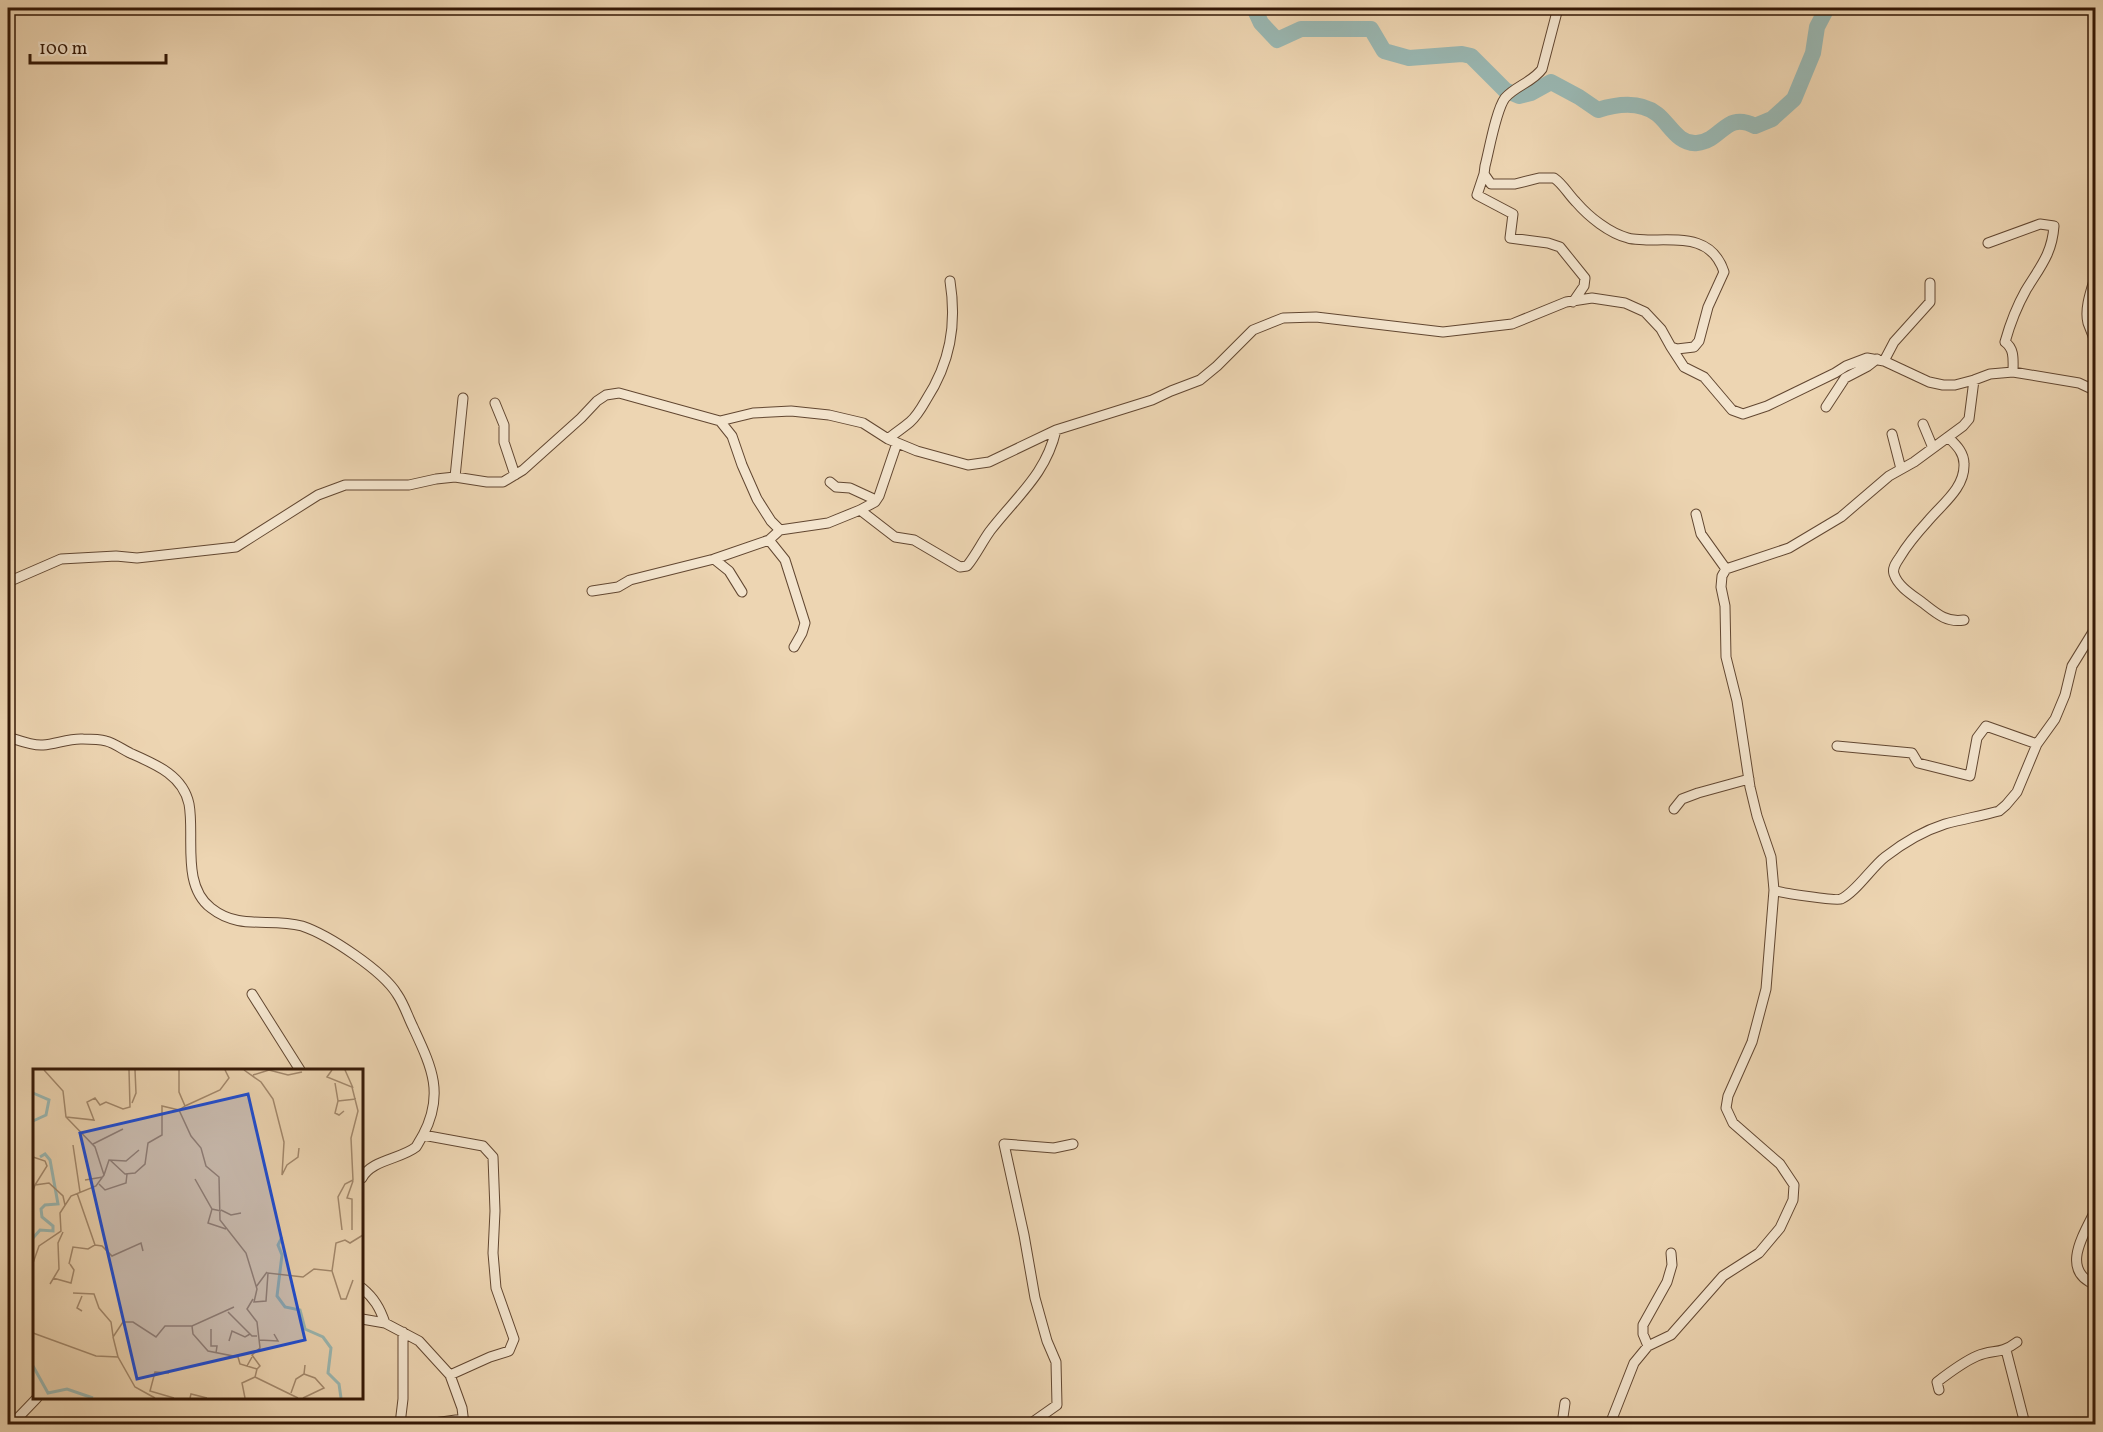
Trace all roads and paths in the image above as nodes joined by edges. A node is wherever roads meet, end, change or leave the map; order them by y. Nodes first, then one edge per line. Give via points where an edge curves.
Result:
1 (1558, 8) edge
2 (1484, 174) junction
3 (1988, 243) dead end
4 (2096, 274) edge
5 (950, 281) dead end
6 (1930, 283) dead end
7 (1574, 302) junction
8 (2096, 346) edge
9 (1671, 347) junction
10 (1881, 360) junction
11 (2013, 372) junction
12 (1974, 380) junction
13 (2095, 390) edge
14 (463, 398) dead end
15 (495, 403) dead end
16 (1826, 406) dead end
17 (720, 421) junction
18 (1923, 424) dead end
19 (1056, 430) junction
20 (1892, 434) dead end
21 (1948, 437) junction
22 (888, 439) junction
23 (897, 443) junction
24 (1933, 448) junction
25 (1901, 469) junction
26 (515, 475) junction
27 (455, 477) junction
28 (830, 482) dead end
29 (876, 500) junction
30 (860, 510) junction
31 (1696, 514) dead end
32 (780, 530) junction
33 (769, 540) junction
34 (714, 559) junction
35 (1726, 569) junction
36 (8, 582) edge
37 (592, 591) dead end
38 (742, 592) dead end
39 (1964, 620) dead end
40 (2096, 627) edge
41 (794, 647) dead end
42 (8, 737) edge
43 (2037, 744) junction
44 (1837, 746) dead end
45 (1749, 779) junction
46 (1674, 809) dead end
47 (1774, 890) junction
48 (252, 994) dead end
49 (299, 1069) edge
50 (423, 1135) junction
51 (1073, 1144) dead end
52 (363, 1176) edge
53 (2096, 1209) edge
54 (1671, 1252) dead end
55 (2096, 1285) edge
56 (363, 1289) edge
57 (363, 1319) edge
58 (386, 1323) junction
59 (404, 1332) junction
60 (2017, 1342) dead end
61 (1648, 1346) junction
62 (2006, 1350) junction
63 (450, 1375) junction
64 (1939, 1390) dead end
65 (36, 1399) edge
66 (1565, 1403) dead end
67 (464, 1422) edge
68 (12, 1425) edge
69 (62, 1425) edge
70 (91, 1425) edge
71 (400, 1425) edge
72 (427, 1425) edge
73 (1030, 1425) edge
74 (1562, 1425) edge
75 (1610, 1425) edge
76 (2025, 1425) edge

1 - 2 street via 1542,69 1502,104
2 - 7 street via 1477,195 1513,214 1510,238 1560,247 1585,278
2 - 9 street via 1491,184 1554,178 1589,214 1629,239 1683,240 1708,248 1724,272 1708,307 1699,341 1694,347
3 - 11 street via 2040,224 2055,226 2044,263 2009,326 2005,342 2013,354
4 - 8 street via 2087,309
5 - 22 street via 953,326 938,381 911,421
6 - 10 street via 1930,302
7 - 9 street via 1592,298 1635,307 1661,328
7 - 19 street via 1512,324 1443,332 1316,317 1282,318 1253,330 1200,380 1152,400
9 - 10 street via 1684,367 1704,376 1732,410 1743,414 1857,361
10 - 12 street via 1929,382 1955,385
10 - 16 street via 1845,378
11 - 12 street
11 - 13 street via 2079,383
12 - 21 street via 1969,419
14 - 27 street
15 - 26 street
17 - 22 street via 753,413 807,411 863,423
17 - 26 street via 619,393 606,396
17 - 32 street via 732,436 751,489
18 - 24 street
19 - 23 street via 988,462 968,465
19 - 30 street via 1052,449 1033,480 967,566 960,567 914,540 895,537
20 - 25 street
21 - 24 street
21 - 39 street via 1960,448 1965,462 1959,483 1952,497 1903,552 1894,573 1906,590 1941,617
22 - 23 street
23 - 29 street
24 - 25 street
25 - 35 street via 1841,517 1789,548
26 - 27 street via 503,482
27 - 36 street via 409,485 345,485 318,495 236,547 137,558 61,559
28 - 29 street
29 - 30 street
30 - 32 street via 828,523
31 - 35 street via 1701,534
32 - 33 street
33 - 34 street
33 - 41 street via 785,560 805,623
34 - 37 street
34 - 38 street via 729,571
35 - 45 street via 1721,587 1726,657
40 - 43 street via 2072,666 2066,695 2055,719
42 - 50 street via 40,746 79,738 106,741 169,772 182,786 189,803 196,891 208,906 226,918 302,926 318,933 372,968 397,994 434,1077 434,1099
43 - 44 street via 1986,726 1977,738 1970,776 1918,763 1912,753
43 - 47 street via 2017,792 2006,806 1944,825 1900,846 1843,898 1834,900
45 - 46 street via 1698,792 1682,799
45 - 47 street via 1771,857
47 - 61 street via 1766,989 1752,1042 1726,1108 1733,1123 1780,1164 1794,1185 1793,1200 1780,1228 1759,1252 1723,1276 1671,1335
48 - 49 street
50 - 52 street via 416,1147
50 - 63 street via 483,1146 493,1157 496,1288 514,1339 509,1351
51 - 73 street via 1054,1148 1004,1144 1035,1298 1056,1362 1057,1405
53 - 55 street via 2075,1265 2078,1274
54 - 61 street via 1667,1282 1643,1325
56 - 58 street via 381,1309
57 - 58 street
58 - 59 street
59 - 63 street via 419,1341
59 - 71 street
60 - 62 street
61 - 75 street via 1634,1363
62 - 64 street via 1980,1355 1962,1364 1938,1382
62 - 76 street
63 - 67 street
65 - 68 street
66 - 74 street
67 - 72 street
69 - 70 street

